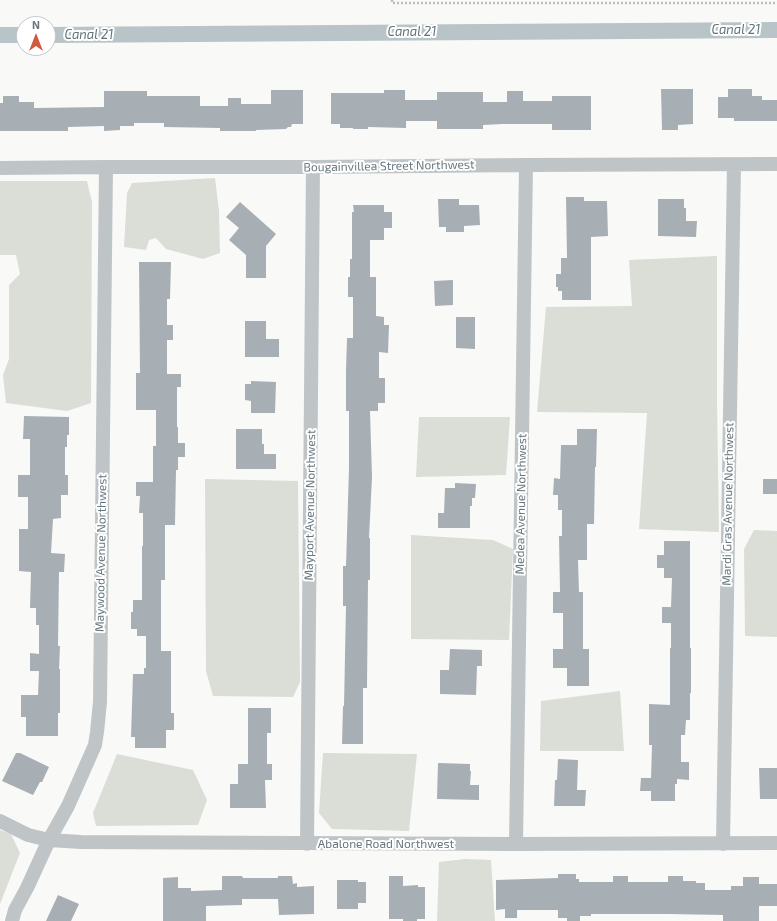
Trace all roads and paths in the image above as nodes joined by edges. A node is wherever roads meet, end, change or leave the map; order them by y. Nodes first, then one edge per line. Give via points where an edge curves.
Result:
1 (392, 0) edge
2 (777, 3) edge
3 (526, 164) junction
4 (734, 164) junction
5 (777, 164) edge
6 (106, 167) junction
7 (313, 167) junction
8 (0, 168) edge
9 (0, 821) edge
10 (49, 840) junction
11 (777, 843) edge
12 (307, 844) junction
13 (516, 844) junction
14 (723, 844) junction
15 (12, 921) edge

1 - 2 path via 392,3
3 - 4 street, Bougainvillea Street Northwest
3 - 7 street, Bougainvillea Street Northwest
3 - 13 street, Medea Avenue Northwest
4 - 5 street, Bougainvillea Street Northwest
4 - 14 street, Mardi Gras Avenue Northwest
6 - 7 street, Bougainvillea Street Northwest
6 - 8 street, Bougainvillea Street Northwest
6 - 10 street, Maywood Avenue Northwest via 100,712 95,745 68,806
7 - 12 street, Mayport Avenue Northwest
9 - 10 street, Abalone Road Northwest via 28,835
10 - 12 street, Abalone Road Northwest
10 - 15 street, Maywood Avenue Northwest
11 - 14 street, Abalone Road Northwest
12 - 13 street, Abalone Road Northwest
13 - 14 street, Abalone Road Northwest

